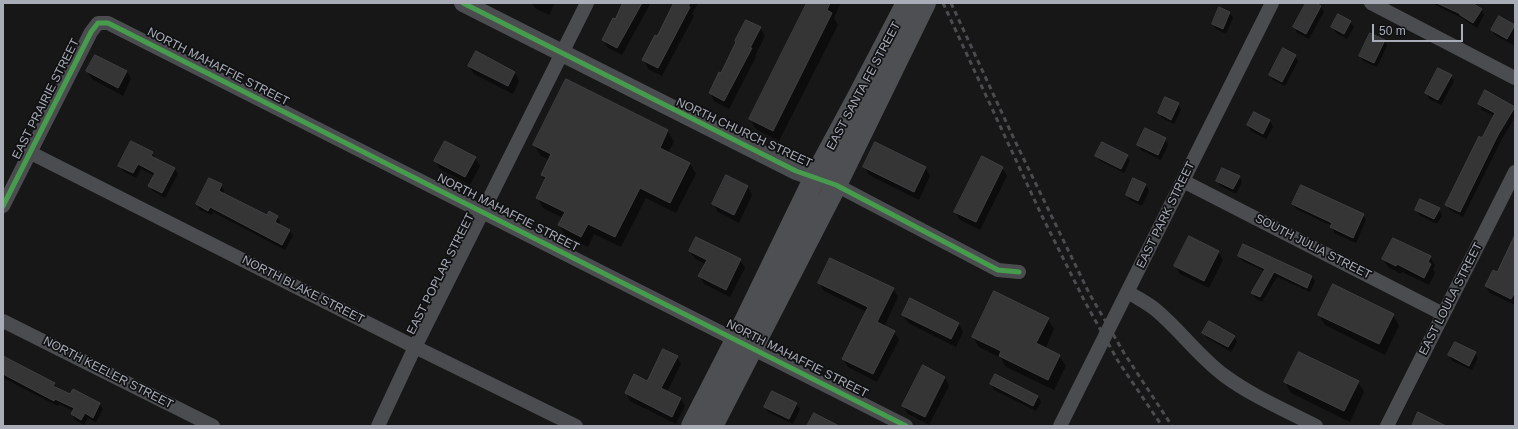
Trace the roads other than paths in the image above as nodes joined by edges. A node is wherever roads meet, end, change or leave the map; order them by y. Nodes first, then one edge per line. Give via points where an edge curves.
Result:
1 (462, 3) edge
2 (587, 3) edge
3 (907, 3) edge
4 (925, 3) edge
5 (1272, 3) edge
6 (1371, 3) edge
7 (98, 23) joint
8 (562, 53) junction
9 (1515, 78) edge
10 (31, 153) junction
11 (1515, 172) edge
12 (815, 177) junction
13 (1183, 181) junction
14 (836, 185) junction
15 (3, 206) edge
16 (483, 212) junction
17 (1019, 272) dead end
18 (1128, 292) junction
19 (1443, 314) junction
20 (3, 320) edge
21 (744, 344) junction
22 (415, 347) junction
23 (213, 426) edge
24 (378, 426) edge
25 (576, 426) edge
26 (692, 426) edge
27 (712, 426) edge
28 (906, 426) edge
29 (1060, 426) edge
30 (1316, 426) edge
31 (1387, 426) edge

1 - 8 street, NORTH CHURCH STREET
2 - 8 street, EAST POPLAR STREET
3 - 12 main road, EAST SANTA FE STREET
4 - 14 main road, EAST SANTA FE STREET
5 - 13 street, EAST PARK STREET
6 - 9 street
7 - 10 street, EAST PRAIRIE STREET via 91,32
7 - 16 street, NORTH MAHAFFIE STREET via 108,23
8 - 12 street, NORTH CHURCH STREET via 796,170
8 - 16 street, EAST POPLAR STREET
10 - 15 street, EAST PRAIRIE STREET
10 - 22 street, NORTH BLAKE STREET
11 - 19 street, EAST LOULA STREET
12 - 14 street, NORTH CHURCH STREET
12 - 21 main road, EAST SANTA FE STREET
13 - 18 street, EAST PARK STREET
13 - 19 street, SOUTH JULIA STREET
14 - 17 street, NORTH CHURCH STREET via 998,270
14 - 21 main road, EAST SANTA FE STREET
16 - 21 street, NORTH MAHAFFIE STREET
16 - 22 street, EAST POPLAR STREET
18 - 29 street, EAST PARK STREET
18 - 30 street via 1155,310 1206,361 1225,376 1247,391
19 - 31 street, EAST LOULA STREET
20 - 23 street, NORTH KEELER STREET
21 - 26 main road, EAST SANTA FE STREET
21 - 27 main road, EAST SANTA FE STREET
21 - 28 street, NORTH MAHAFFIE STREET
22 - 24 street, EAST POPLAR STREET
22 - 25 street, NORTH BLAKE STREET

